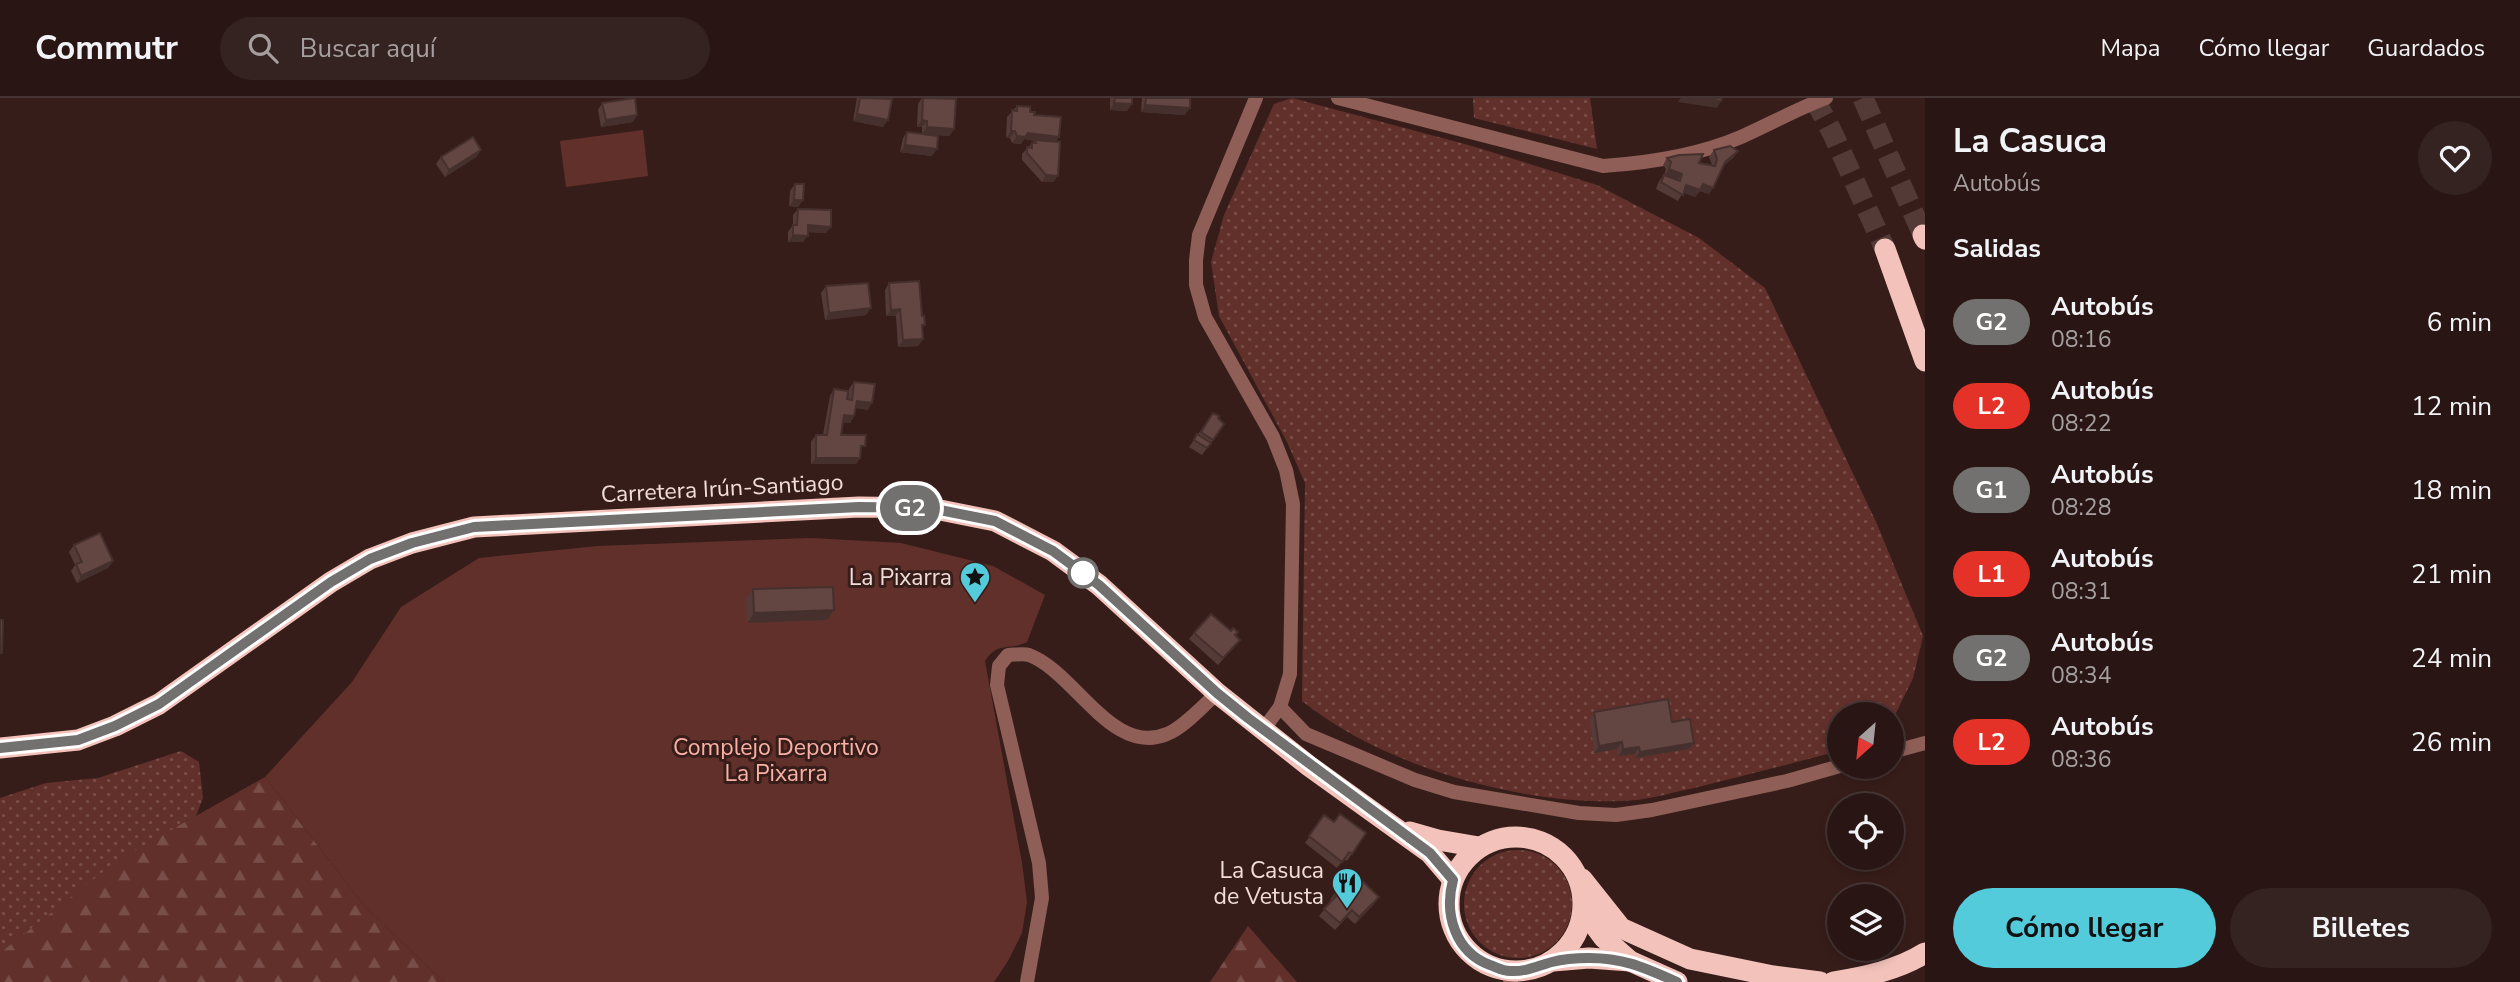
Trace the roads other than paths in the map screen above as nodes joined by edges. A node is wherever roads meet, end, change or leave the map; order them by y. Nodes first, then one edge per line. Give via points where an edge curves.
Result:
1 (1256, 98) edge
2 (1338, 98) edge
3 (1826, 98) edge
4 (1885, 249) tunnel mouth
5 (1925, 361) edge
6 (1217, 693) junction
7 (1280, 707) junction
8 (1263, 730) junction
9 (1925, 743) edge
10 (0, 748) edge
11 (1904, 749) edge
12 (1827, 769) edge
13 (1398, 828) junction
14 (1479, 848) junction
15 (1575, 871) junction
16 (1453, 880) junction
17 (1584, 911) junction
18 (1925, 953) edge
19 (1553, 961) junction
20 (1630, 961) junction
21 (1509, 977) edge
22 (1027, 982) edge
23 (1677, 982) edge
24 (1821, 982) edge
25 (1833, 982) edge

1 - 7 street via 1199,235 1196,285 1205,317 1273,437 1293,504 1290,674
2 - 3 street via 1603,166 1703,150
4 - 5 highway
6 - 8 highway, Carretera Irún-Santiago
6 - 10 highway, Carretera Irún-Santiago via 1099,585 1053,551 995,521 930,508 859,507 474,527 412,543 370,559 331,582 148,710 78,740
6 - 22 street via 1170,733 1151,740 1112,724 1051,669 1028,655 1008,654 999,666 997,685 1040,863 1042,898
7 - 8 street
7 - 12 street via 1306,734 1415,780 1454,792 1579,813 1616,815 1652,810
8 - 13 highway, Carretera Irún-Santiago
9 - 11 street
13 - 14 highway, Carretera Irún-Santiago
13 - 16 highway, Carretera Irún-Santiago via 1430,853
14 - 15 highway via 1495,840 1535,839 1557,850
14 - 16 highway via 1461,864
15 - 17 highway
15 - 24 highway via 1621,928 1690,959
16 - 21 highway via 1449,909 1462,944 1479,961
17 - 19 highway via 1570,946
17 - 20 highway via 1604,938
18 - 25 highway via 1875,973
19 - 20 highway
19 - 21 highway
20 - 23 highway

